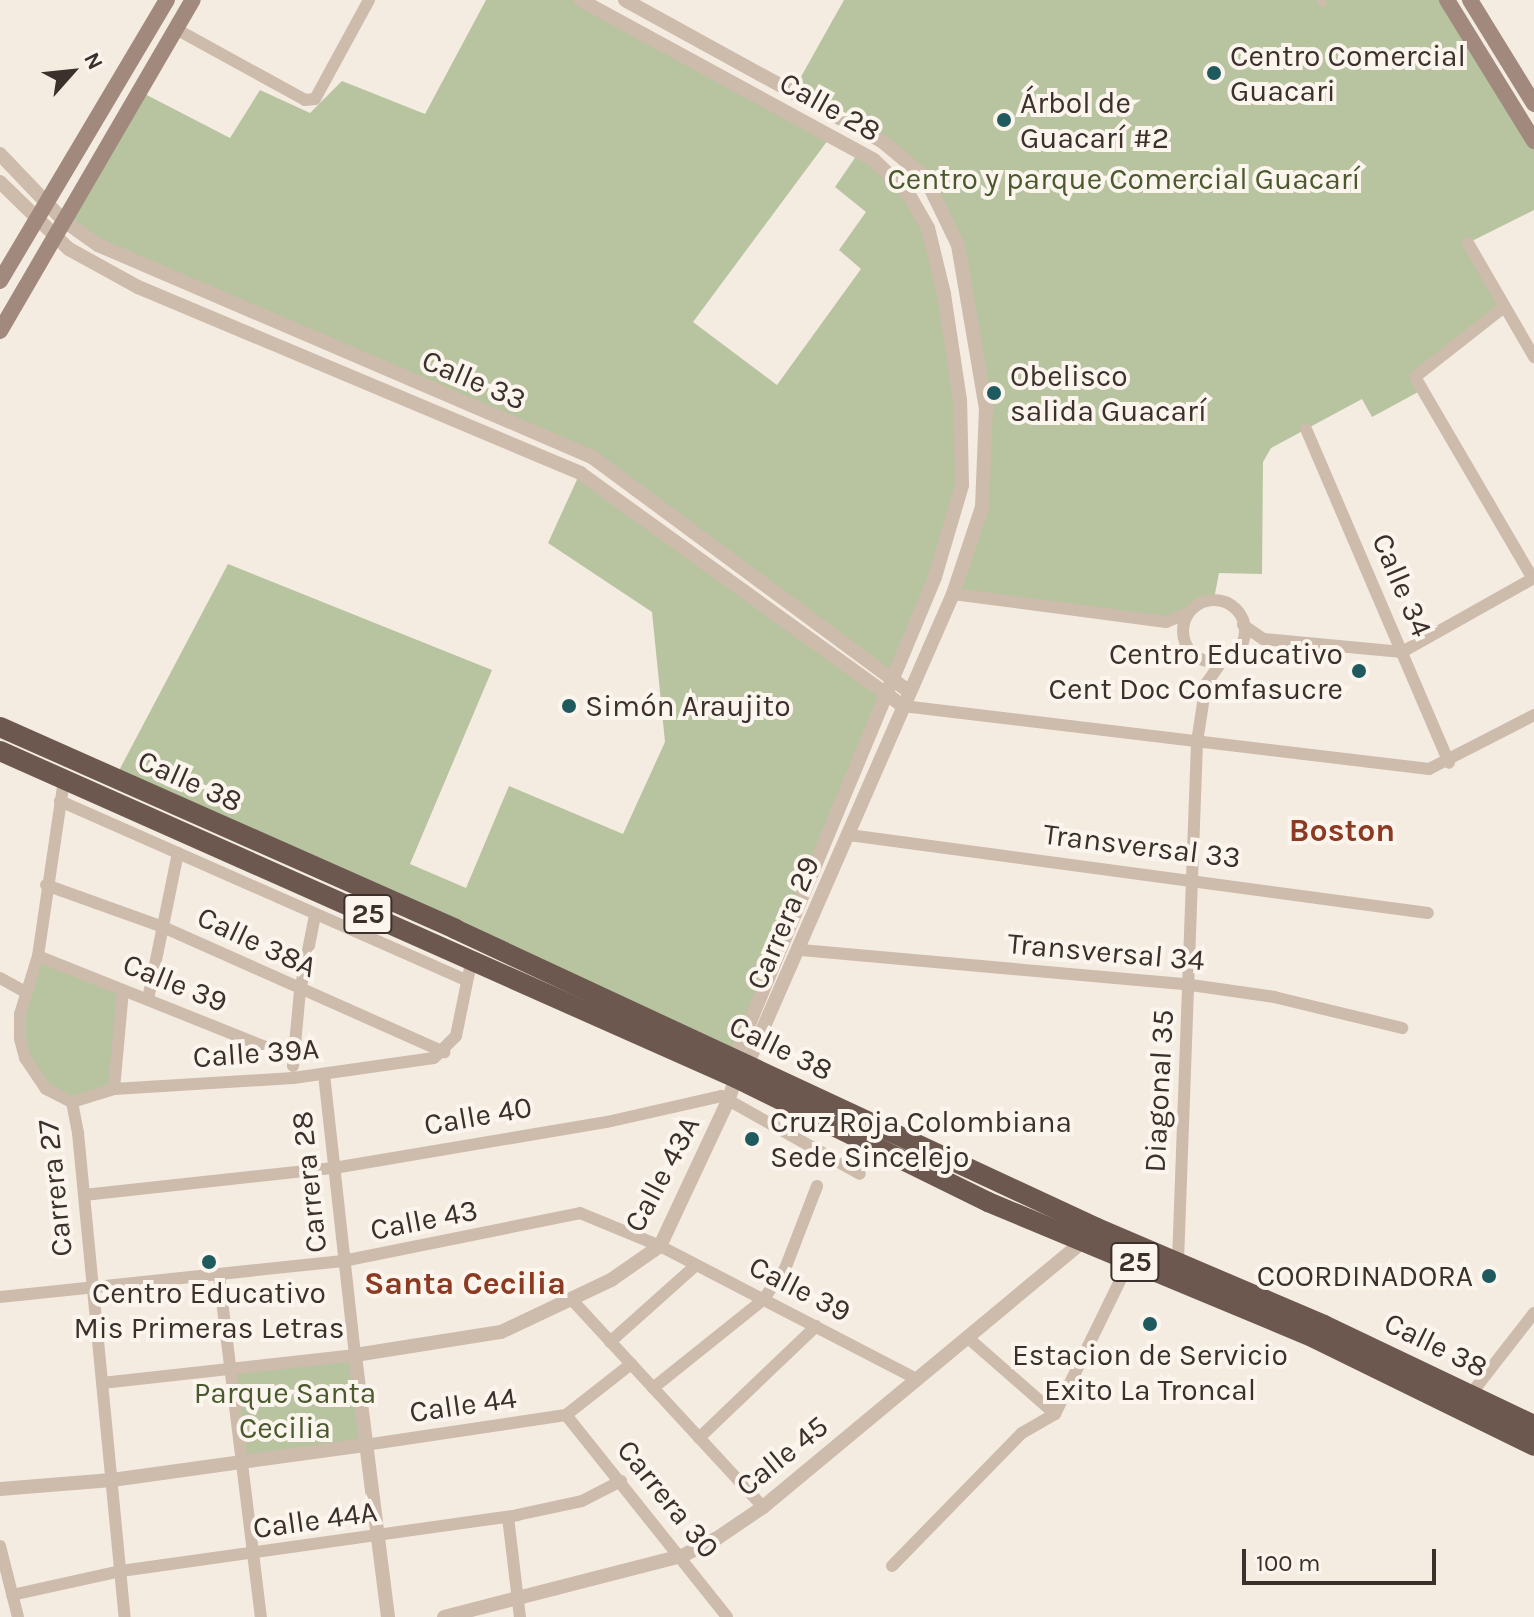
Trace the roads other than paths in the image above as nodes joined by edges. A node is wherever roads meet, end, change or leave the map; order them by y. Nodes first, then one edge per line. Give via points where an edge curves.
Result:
1 (167, 0) edge
2 (193, 0) edge
3 (369, 0) edge
4 (581, 0) edge
5 (625, 0) edge
6 (1447, 0) edge
7 (1470, 0) edge
8 (176, 29) junction
9 (1534, 104) edge
10 (1534, 141) edge
11 (0, 154) edge
12 (0, 182) edge
13 (47, 205) junction
14 (36, 220) junction
15 (63, 220) junction
16 (54, 236) junction
17 (1468, 243) dead end
18 (0, 281) edge
19 (1504, 307) junction
20 (0, 331) edge
21 (1534, 357) edge
22 (450, 398) junction
23 (986, 408) joint
24 (441, 417) junction
25 (1306, 429) dead end
26 (962, 485) joint
27 (1534, 578) edge
28 (953, 594) junction
29 (1188, 613) junction
30 (1166, 622) junction
31 (1243, 625) junction
32 (1263, 639) junction
33 (1185, 643) junction
34 (1402, 652) junction
35 (1236, 653) junction
36 (1195, 657) junction
37 (1222, 661) junction
38 (890, 679) junction
39 (1206, 684) junction
40 (910, 692) junction
41 (883, 694) junction
42 (903, 706) junction
43 (921, 707) junction
44 (1534, 715) edge
45 (0, 727) edge
46 (1197, 742) junction
47 (0, 751) edge
48 (1449, 763) junction
49 (64, 780) junction
50 (60, 801) junction
51 (849, 835) junction
52 (178, 853) junction
53 (1196, 879) junction
54 (46, 885) junction
55 (1428, 913) dead end
56 (315, 915) junction
57 (163, 927) junction
58 (801, 950) junction
59 (38, 956) junction
60 (472, 958) junction
61 (0, 978) edge
62 (466, 980) junction
63 (1191, 985) junction
64 (123, 991) junction
65 (300, 991) junction
66 (25, 992) junction
67 (148, 999) junction
68 (1402, 1028) dead end
69 (444, 1052) junction
70 (293, 1058) junction
71 (740, 1067) junction
72 (324, 1074) junction
73 (293, 1078) junction
74 (114, 1089) junction
75 (728, 1101) junction
76 (72, 1102) junction
77 (334, 1168) junction
78 (860, 1174) dead end
79 (817, 1186) dead end
80 (84, 1195) junction
81 (1090, 1235) junction
82 (660, 1246) junction
83 (1130, 1260) junction
84 (343, 1261) junction
85 (1178, 1261) junction
86 (696, 1265) junction
87 (219, 1276) junction
88 (92, 1289) junction
89 (0, 1297) edge
90 (763, 1300) junction
91 (573, 1301) junction
92 (1534, 1313) edge
93 (816, 1326) junction
94 (967, 1337) junction
95 (610, 1342) junction
96 (355, 1355) junction
97 (631, 1364) junction
98 (232, 1369) junction
99 (917, 1379) junction
100 (102, 1383) junction
101 (653, 1388) junction
102 (1465, 1402) junction
103 (1055, 1414) junction
104 (566, 1415) junction
105 (1534, 1425) edge
106 (699, 1438) junction
107 (365, 1445) junction
108 (1534, 1446) edge
109 (242, 1463) junction
110 (112, 1480) junction
111 (621, 1481) junction
112 (0, 1489) edge
113 (763, 1507) junction
114 (508, 1517) junction
115 (378, 1538) junction
116 (0, 1546) edge
117 (253, 1556) junction
118 (682, 1556) junction
119 (892, 1566) dead end
120 (121, 1571) junction
121 (12, 1595) junction
122 (518, 1601) junction
123 (18, 1617) edge
124 (125, 1617) edge
125 (261, 1617) edge
126 (388, 1617) edge
127 (444, 1617) edge
128 (520, 1617) edge
129 (727, 1617) edge

1 - 13 main road
2 - 8 main road
3 - 8 street via 315,99 305,100
4 - 26 street, Calle 28 via 874,160 908,193 928,228 944,294 960,400
5 - 23 street, Calle 28 via 883,142 925,177 958,245
6 - 10 main road
7 - 9 main road
8 - 15 main road
11 - 13 street, Calle 33
12 - 14 street, Calle 33
13 - 14 main road
13 - 15 street, Calle 33
14 - 16 street, Calle 33
14 - 18 main road
15 - 16 main road
15 - 22 street, Calle 33 via 142,267
16 - 20 main road
16 - 24 street, Calle 33 via 138,287
17 - 19 street
19 - 21 street
19 - 27 street via 1417,372 1417,384
22 - 24 street
22 - 38 street, Calle 33 via 592,457
23 - 28 street, Carrera 29 via 982,507
24 - 41 street, Calle 33 via 580,473
25 - 34 street, Calle 34
26 - 38 street, Carrera 29 via 935,577
27 - 34 street
28 - 30 street
28 - 40 street, Carrera 29
29 - 30 street
29 - 31 street via 1206,601 1225,601
29 - 33 street
30 - 33 street
31 - 32 street
31 - 35 street
32 - 34 street
32 - 35 street
33 - 36 street
34 - 48 street, Calle 34
35 - 37 street
36 - 37 street
36 - 39 street
37 - 39 street, Diagonal 35
38 - 40 street, Calle 33
38 - 41 street, Carrera 29
39 - 46 street, Diagonal 35
40 - 42 street, Carrera 29
40 - 43 street
41 - 42 street, Calle 33
41 - 71 street, Carrera 29
42 - 43 street
42 - 51 street, Carrera 29
43 - 46 street
44 - 48 street
45 - 71 highway, Calle 38 / 25
46 - 48 street via 1429,769
46 - 53 street, Diagonal 35
47 - 49 highway, Calle 38 / 25
49 - 50 street, Carrera 27
49 - 60 highway, Calle 38 / 25
50 - 52 street
50 - 54 street, Carrera 27
51 - 53 street, Transversal 33
51 - 58 street, Carrera 29
52 - 56 street
52 - 57 street
53 - 55 street, Transversal 33
53 - 63 street, Diagonal 35
54 - 57 street, Calle 38A
54 - 59 street, Carrera 27
56 - 62 street
56 - 65 street
57 - 65 street, Calle 38A
57 - 67 street
58 - 63 street, Transversal 34
58 - 71 street, Carrera 29
59 - 64 street, Calle 39
59 - 66 street, Carrera 27
60 - 62 street
60 - 71 highway, Calle 38 / 25
61 - 66 street
62 - 69 street via 456,1036
63 - 68 street, Transversal 34 via 1274,997
63 - 85 street, Diagonal 35
64 - 67 street, Calle 39
64 - 74 street
65 - 69 street, Calle 38A
65 - 70 street
66 - 76 street, Carrera 27 via 20,1014 25,1058 46,1089
67 - 70 street, Calle 39
69 - 72 street, Calle 39A via 419,1062
70 - 73 street
71 - 75 street, Calle 43A
71 - 81 highway, Calle 38 / 25
72 - 73 street, Calle 39A
72 - 77 street, Carrera 28
73 - 74 street, Calle 39A
74 - 76 street, Calle 39A
75 - 77 street, Calle 40 via 713,1096 607,1122
75 - 78 street
75 - 82 street, Calle 43A
76 - 80 street, Carrera 27
77 - 80 street, Calle 40
77 - 84 street, Carrera 28
79 - 90 street via 785,1269
80 - 88 street, Carrera 27
81 - 83 highway, Calle 38 / 25
81 - 85 highway, Calle 38 / 25
81 - 94 street, Calle 45
82 - 84 street, Calle 43 via 580,1213
82 - 86 street, Calle 39
82 - 91 street, Calle 43A
83 - 102 highway, Calle 38 / 25
83 - 103 street
84 - 87 street, Calle 43
84 - 96 street, Carrera 28
85 - 102 highway, Calle 38 / 25
86 - 90 street, Calle 39
86 - 95 street
87 - 88 street, Calle 43
87 - 98 street
88 - 89 street, Calle 43
88 - 100 street, Carrera 27
90 - 93 street, Calle 39
90 - 101 street
91 - 95 street
91 - 96 street, Calle 43A via 501,1332
92 - 102 street
93 - 99 street, Calle 39
93 - 106 street
94 - 99 street, Calle 45
94 - 103 street
95 - 97 street
96 - 98 street, Calle 43A
96 - 107 street, Carrera 28
97 - 101 street
97 - 104 street, Calle 44
98 - 100 street, Calle 43A
98 - 109 street
99 - 113 street, Calle 45
100 - 110 street, Carrera 27
101 - 106 street
102 - 105 highway, Calle 38 / 25
102 - 108 highway, Calle 38 / 25
103 - 119 street via 1022,1433
104 - 107 street, Calle 44
104 - 111 street, Carrera 30
106 - 113 street
107 - 109 street, Calle 44
107 - 115 street, Carrera 28
109 - 110 street, Calle 44
109 - 117 street
110 - 112 street, Calle 44
110 - 120 street, Carrera 27
111 - 114 street, Calle 44A via 582,1501
111 - 118 street, Carrera 30
113 - 118 street, Calle 45
114 - 115 street, Calle 44A
114 - 122 street
115 - 117 street, Calle 44A
115 - 126 street, Carrera 28
116 - 121 street
117 - 120 street, Calle 44A
117 - 125 street
118 - 122 street, Calle 45
118 - 129 street, Carrera 30
120 - 121 street, Calle 44A
120 - 124 street, Carrera 27
121 - 123 street
122 - 127 street, Calle 45
122 - 128 street

